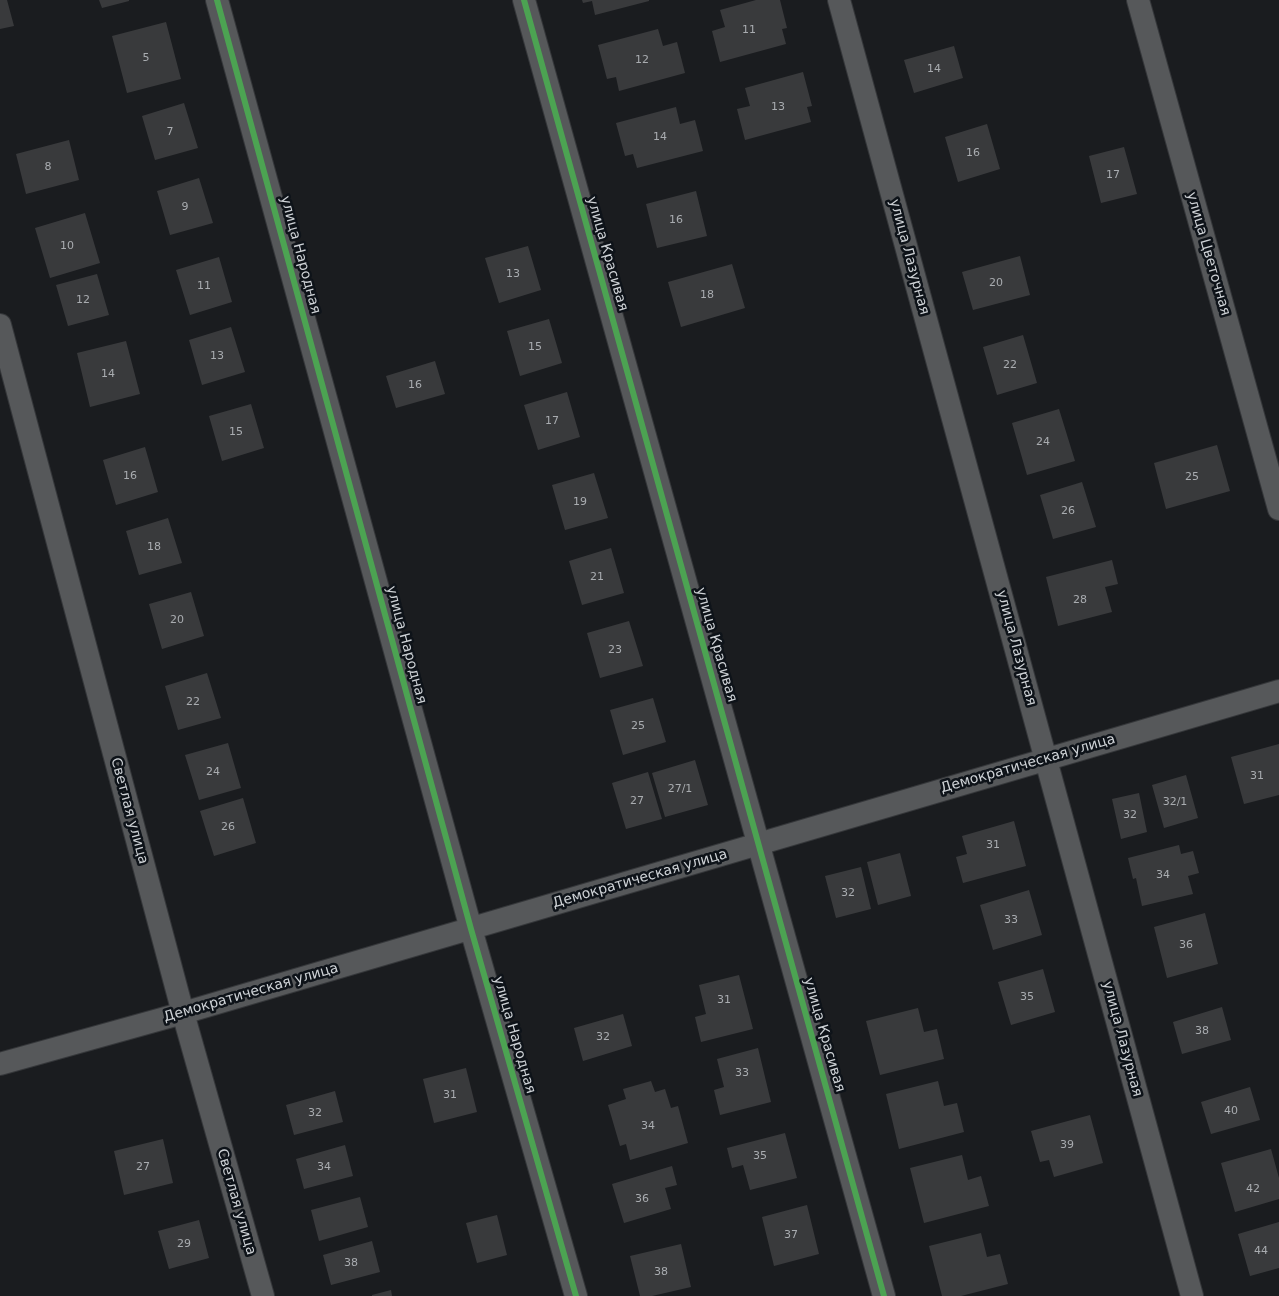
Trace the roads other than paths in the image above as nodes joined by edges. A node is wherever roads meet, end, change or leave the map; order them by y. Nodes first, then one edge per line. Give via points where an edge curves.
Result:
1 (217, 0) edge
2 (524, 0) edge
3 (839, 0) edge
4 (1138, 0) edge
5 (0, 325) edge
6 (1279, 509) edge
7 (1279, 691) edge
8 (1046, 759) junction
9 (758, 844) junction
10 (471, 929) junction
11 (183, 1013) junction
12 (0, 1064) edge
13 (263, 1296) edge
14 (576, 1296) edge
15 (884, 1296) edge
16 (1192, 1296) edge

1 - 10 street, улица Народная
2 - 9 street, улица Красивая
3 - 8 street, улица Лазурная
4 - 6 street, улица Цветочная
5 - 11 street, Светлая улица
7 - 8 street, Демократическая улица
8 - 9 street, Демократическая улица
8 - 16 street, улица Лазурная
9 - 10 street, Демократическая улица
9 - 15 street, улица Красивая
10 - 11 street, Демократическая улица
10 - 14 street, улица Народная
11 - 12 street, Демократическая улица
11 - 13 street, Светлая улица

